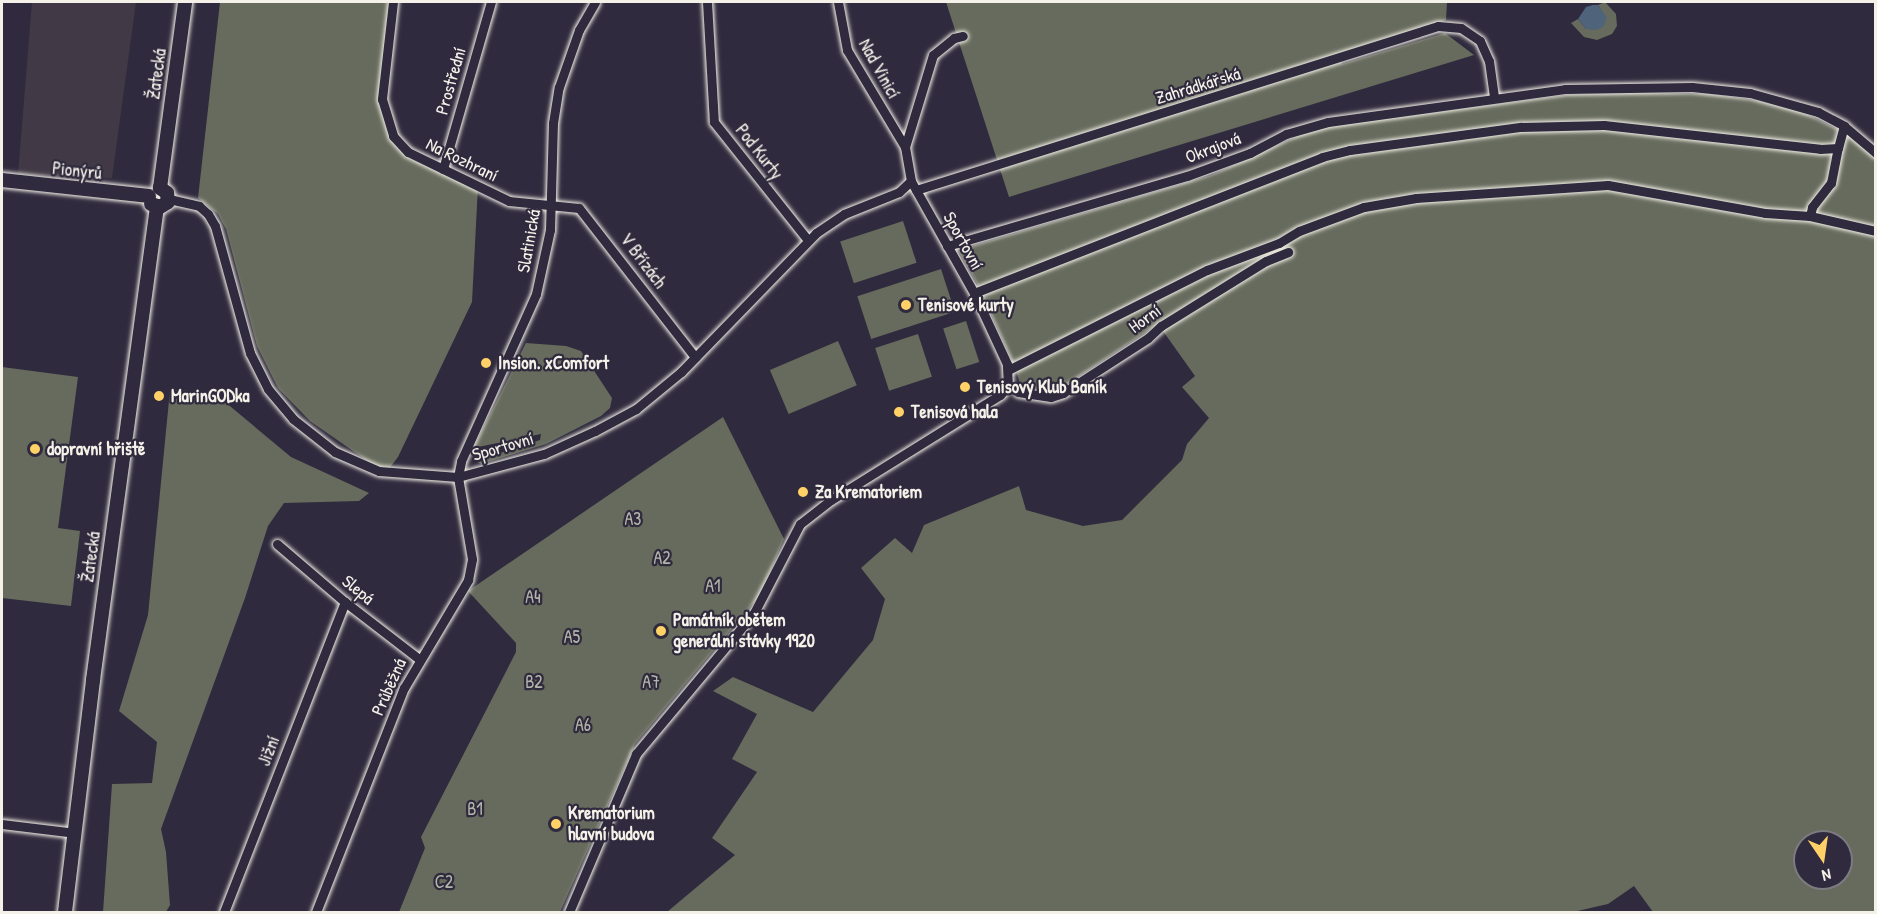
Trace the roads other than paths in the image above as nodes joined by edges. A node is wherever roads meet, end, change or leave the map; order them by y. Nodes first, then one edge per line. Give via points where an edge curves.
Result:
1 (185, 2) edge
2 (393, 2) edge
3 (491, 2) edge
4 (595, 2) edge
5 (707, 2) edge
6 (838, 2) edge
7 (963, 36) dead end
8 (1494, 98) junction
9 (1844, 126) junction
10 (904, 147) junction
11 (1838, 148) junction
12 (1875, 153) edge
13 (443, 169) junction
14 (2, 180) edge
15 (911, 181) junction
16 (916, 190) junction
17 (159, 198) junction
18 (552, 205) junction
19 (1810, 216) junction
20 (1875, 231) edge
21 (808, 240) junction
22 (947, 246) junction
23 (1288, 252) dead end
24 (974, 293) junction
25 (695, 357) junction
26 (1008, 370) junction
27 (1018, 392) dead end
28 (458, 477) junction
29 (277, 544) dead end
30 (345, 602) junction
31 (419, 658) junction
32 (2, 824) edge
33 (75, 833) junction
34 (65, 912) edge
35 (224, 912) edge
36 (316, 912) edge
37 (569, 912) edge

1 - 17 street, Žatecká
2 - 13 street, Na Rozhraní via 383,109 393,136 408,152
3 - 13 street, Prostřední
4 - 18 street, Slatinická via 579,30 559,87 553,123
5 - 21 street, Pod Kurty via 714,122
6 - 10 street, Nad Vinicí via 847,50
7 - 10 street, Sportovní via 954,38 933,56
8 - 9 street, Okrajová via 1579,88 1692,87 1750,93 1818,112
8 - 16 street, Zahrádkářská via 1491,66 1484,46 1461,28 1431,27
8 - 22 street, Okrajová via 1328,122 1286,134 1250,153 1187,176
9 - 11 street
9 - 12 street, Okrajová
10 - 15 street, Sportovní
11 - 19 street via 1831,183 1812,207
11 - 24 street via 1791,147 1604,125 1521,127 1350,150
13 - 18 street, Na Rozhraní via 509,201
14 - 17 street, Pionýrů
15 - 16 street, Sportovní
15 - 21 street, Sportovní via 899,192 844,214
16 - 22 street, Sportovní
17 - 28 street, Sportovní via 199,206 215,226 250,353 268,389 292,419 335,452 379,471
17 - 33 street, Žatecká
18 - 25 street, V Břízách via 572,206 585,214
18 - 28 street, Slatinická via 536,294 461,460
19 - 20 street
19 - 26 street via 1765,213 1608,184 1416,198 1364,207 1207,270
21 - 25 street, Sportovní
22 - 24 street, Sportovní
23 - 27 street, Horní via 1266,261 1171,320 1063,393 1051,397
24 - 26 street, Sportovní
25 - 28 street, Sportovní via 636,409 595,431 544,454
26 - 37 street, Sportovní via 1008,386 1000,395 831,500 800,524 754,613 636,754
28 - 31 street, Průběžná via 472,559 468,580
29 - 30 street, Slepá
30 - 31 street, Slepá
30 - 35 street, Jižní
31 - 36 street, Průběžná via 404,687
32 - 33 street
33 - 34 street, Žatecká

